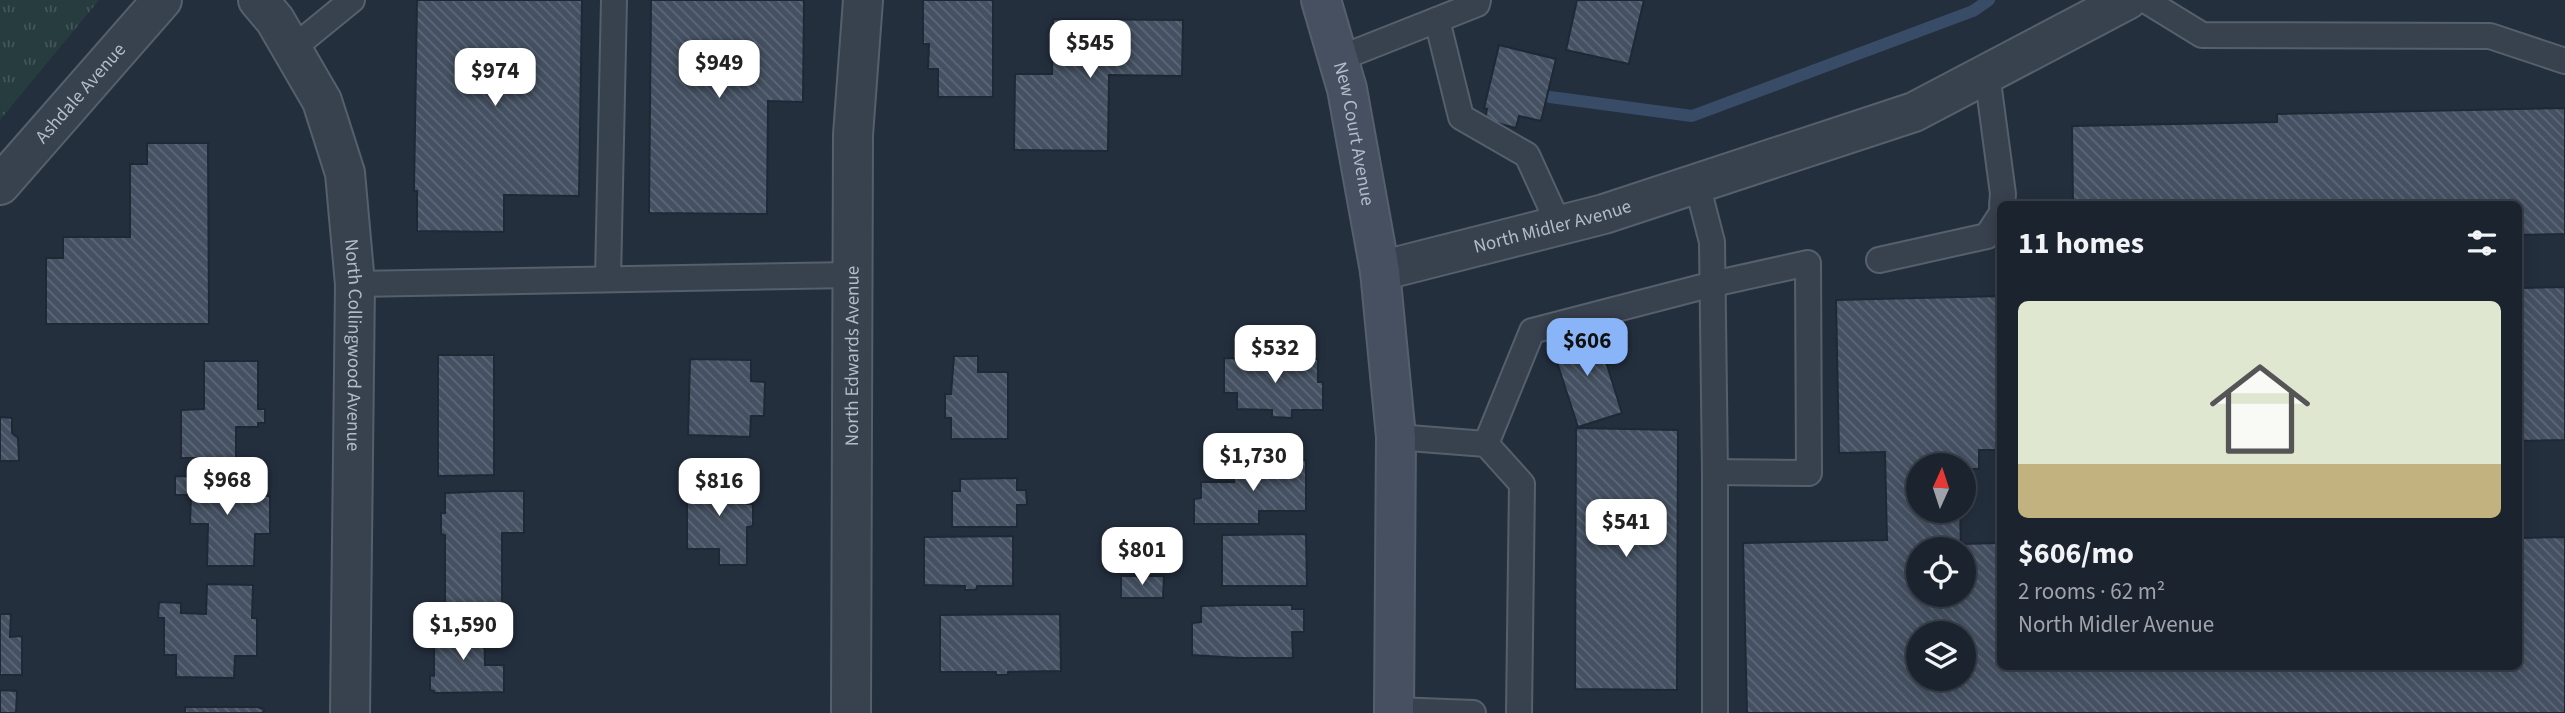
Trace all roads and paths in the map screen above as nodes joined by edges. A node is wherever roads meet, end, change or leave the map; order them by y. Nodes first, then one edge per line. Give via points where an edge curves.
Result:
1 (162, 0) edge
2 (258, 0) edge
3 (352, 0) edge
4 (614, 0) edge
5 (863, 0) edge
6 (1321, 0) edge
7 (1478, 0) edge
8 (2127, 0) edge
9 (2145, 0) edge
10 (1437, 20) junction
11 (292, 49) junction
12 (1338, 59) junction
13 (2565, 61) edge
14 (1987, 74) junction
15 (1697, 184) junction
16 (0, 185) edge
17 (2002, 201) edge
18 (1997, 221) edge
19 (1559, 225) junction
20 (1880, 260) dead end
21 (1380, 271) junction
22 (851, 275) junction
23 (608, 279) junction
24 (355, 284) junction
25 (1713, 284) junction
26 (1395, 437) junction
27 (1486, 444) junction
28 (1715, 472) junction
29 (1394, 711) edge
30 (350, 713) edge
31 (851, 713) edge
32 (1473, 713) edge
33 (1519, 713) edge
34 (1714, 713) edge

1 - 16 street, Ashdale Avenue
2 - 11 street, North Collingwood Avenue
3 - 11 lane
4 - 23 lane
5 - 22 street, North Edwards Avenue via 853,135
6 - 12 main road, New Court Avenue
7 - 10 lane
8 - 14 street, North Midler Avenue
9 - 13 lane via 2202,36 2490,36
10 - 12 lane
10 - 19 lane via 1461,117 1527,155
11 - 24 street, North Collingwood Avenue via 322,101 345,173
12 - 21 main road, New Court Avenue
14 - 15 street, North Midler Avenue via 1914,112
14 - 17 lane
15 - 19 street, North Midler Avenue
15 - 25 lane via 1712,242
18 - 20 lane via 1987,236
19 - 21 street, North Midler Avenue
21 - 26 main road
22 - 23 lane
22 - 31 street, North Edwards Avenue
23 - 24 lane
24 - 30 street, North Collingwood Avenue
25 - 27 lane via 1532,331
25 - 28 lane
25 - 28 lane via 1808,263 1809,473
26 - 27 lane
26 - 29 main road
27 - 33 lane via 1522,484
28 - 34 lane
29 - 32 lane

